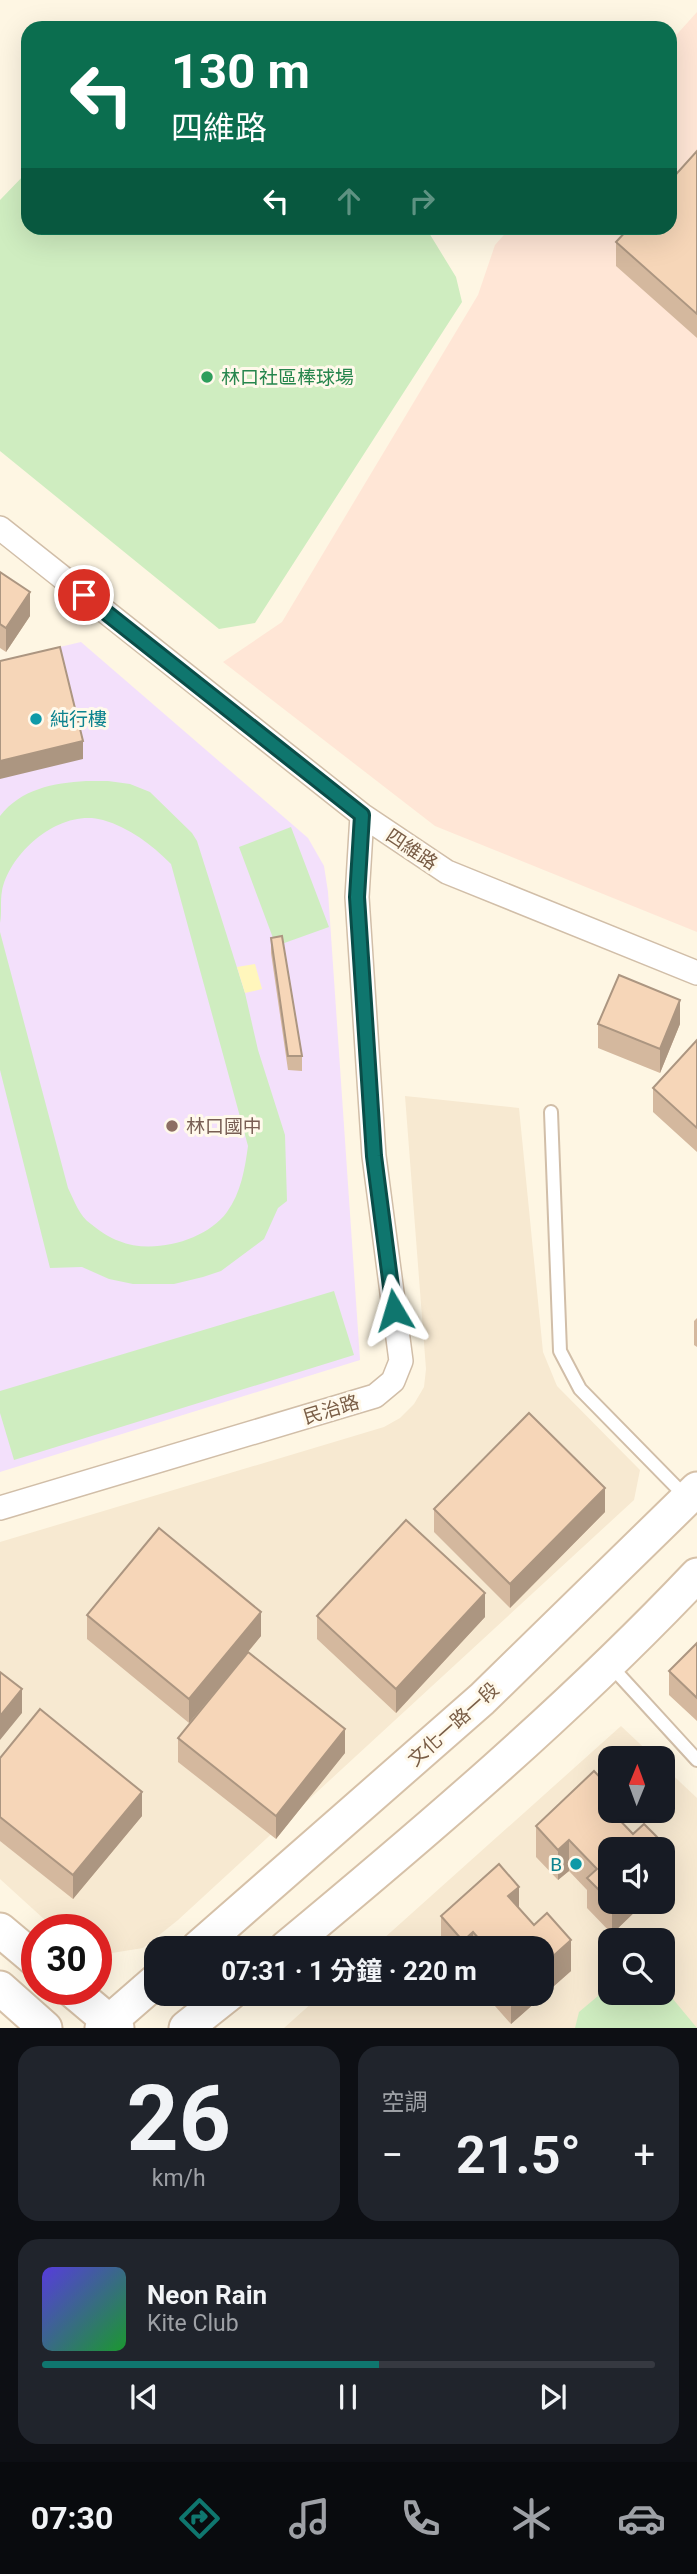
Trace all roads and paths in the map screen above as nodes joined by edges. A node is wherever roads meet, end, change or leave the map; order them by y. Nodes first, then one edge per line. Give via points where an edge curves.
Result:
1 (0, 528) edge
2 (362, 815) junction
3 (697, 973) edge
4 (551, 1112) dead end
5 (692, 1494) edge
6 (0, 1507) edge
7 (697, 1575) edge
8 (608, 1663) junction
9 (697, 1760) edge
10 (0, 1930) edge
11 (212, 1936) edge
12 (300, 1936) edge
13 (21, 1948) edge
14 (0, 1988) edge
15 (144, 1993) edge
16 (88, 2005) edge
17 (214, 2006) edge
18 (110, 2026) edge
19 (45, 2028) edge
20 (186, 2028) edge

1 - 2 street, 四維路
2 - 3 street, 四維路 via 447,872
2 - 6 street, 民治路 via 357,897 374,1156 401,1362 393,1381 375,1396
4 - 5 lane via 560,1351 580,1390
5 - 11 main road, 文化一路一段 via 482,1699
7 - 8 main road
8 - 9 lane
8 - 12 main road via 428,1830
10 - 13 main road
14 - 19 main road
15 - 18 main road
16 - 18 main road
17 - 20 main road

